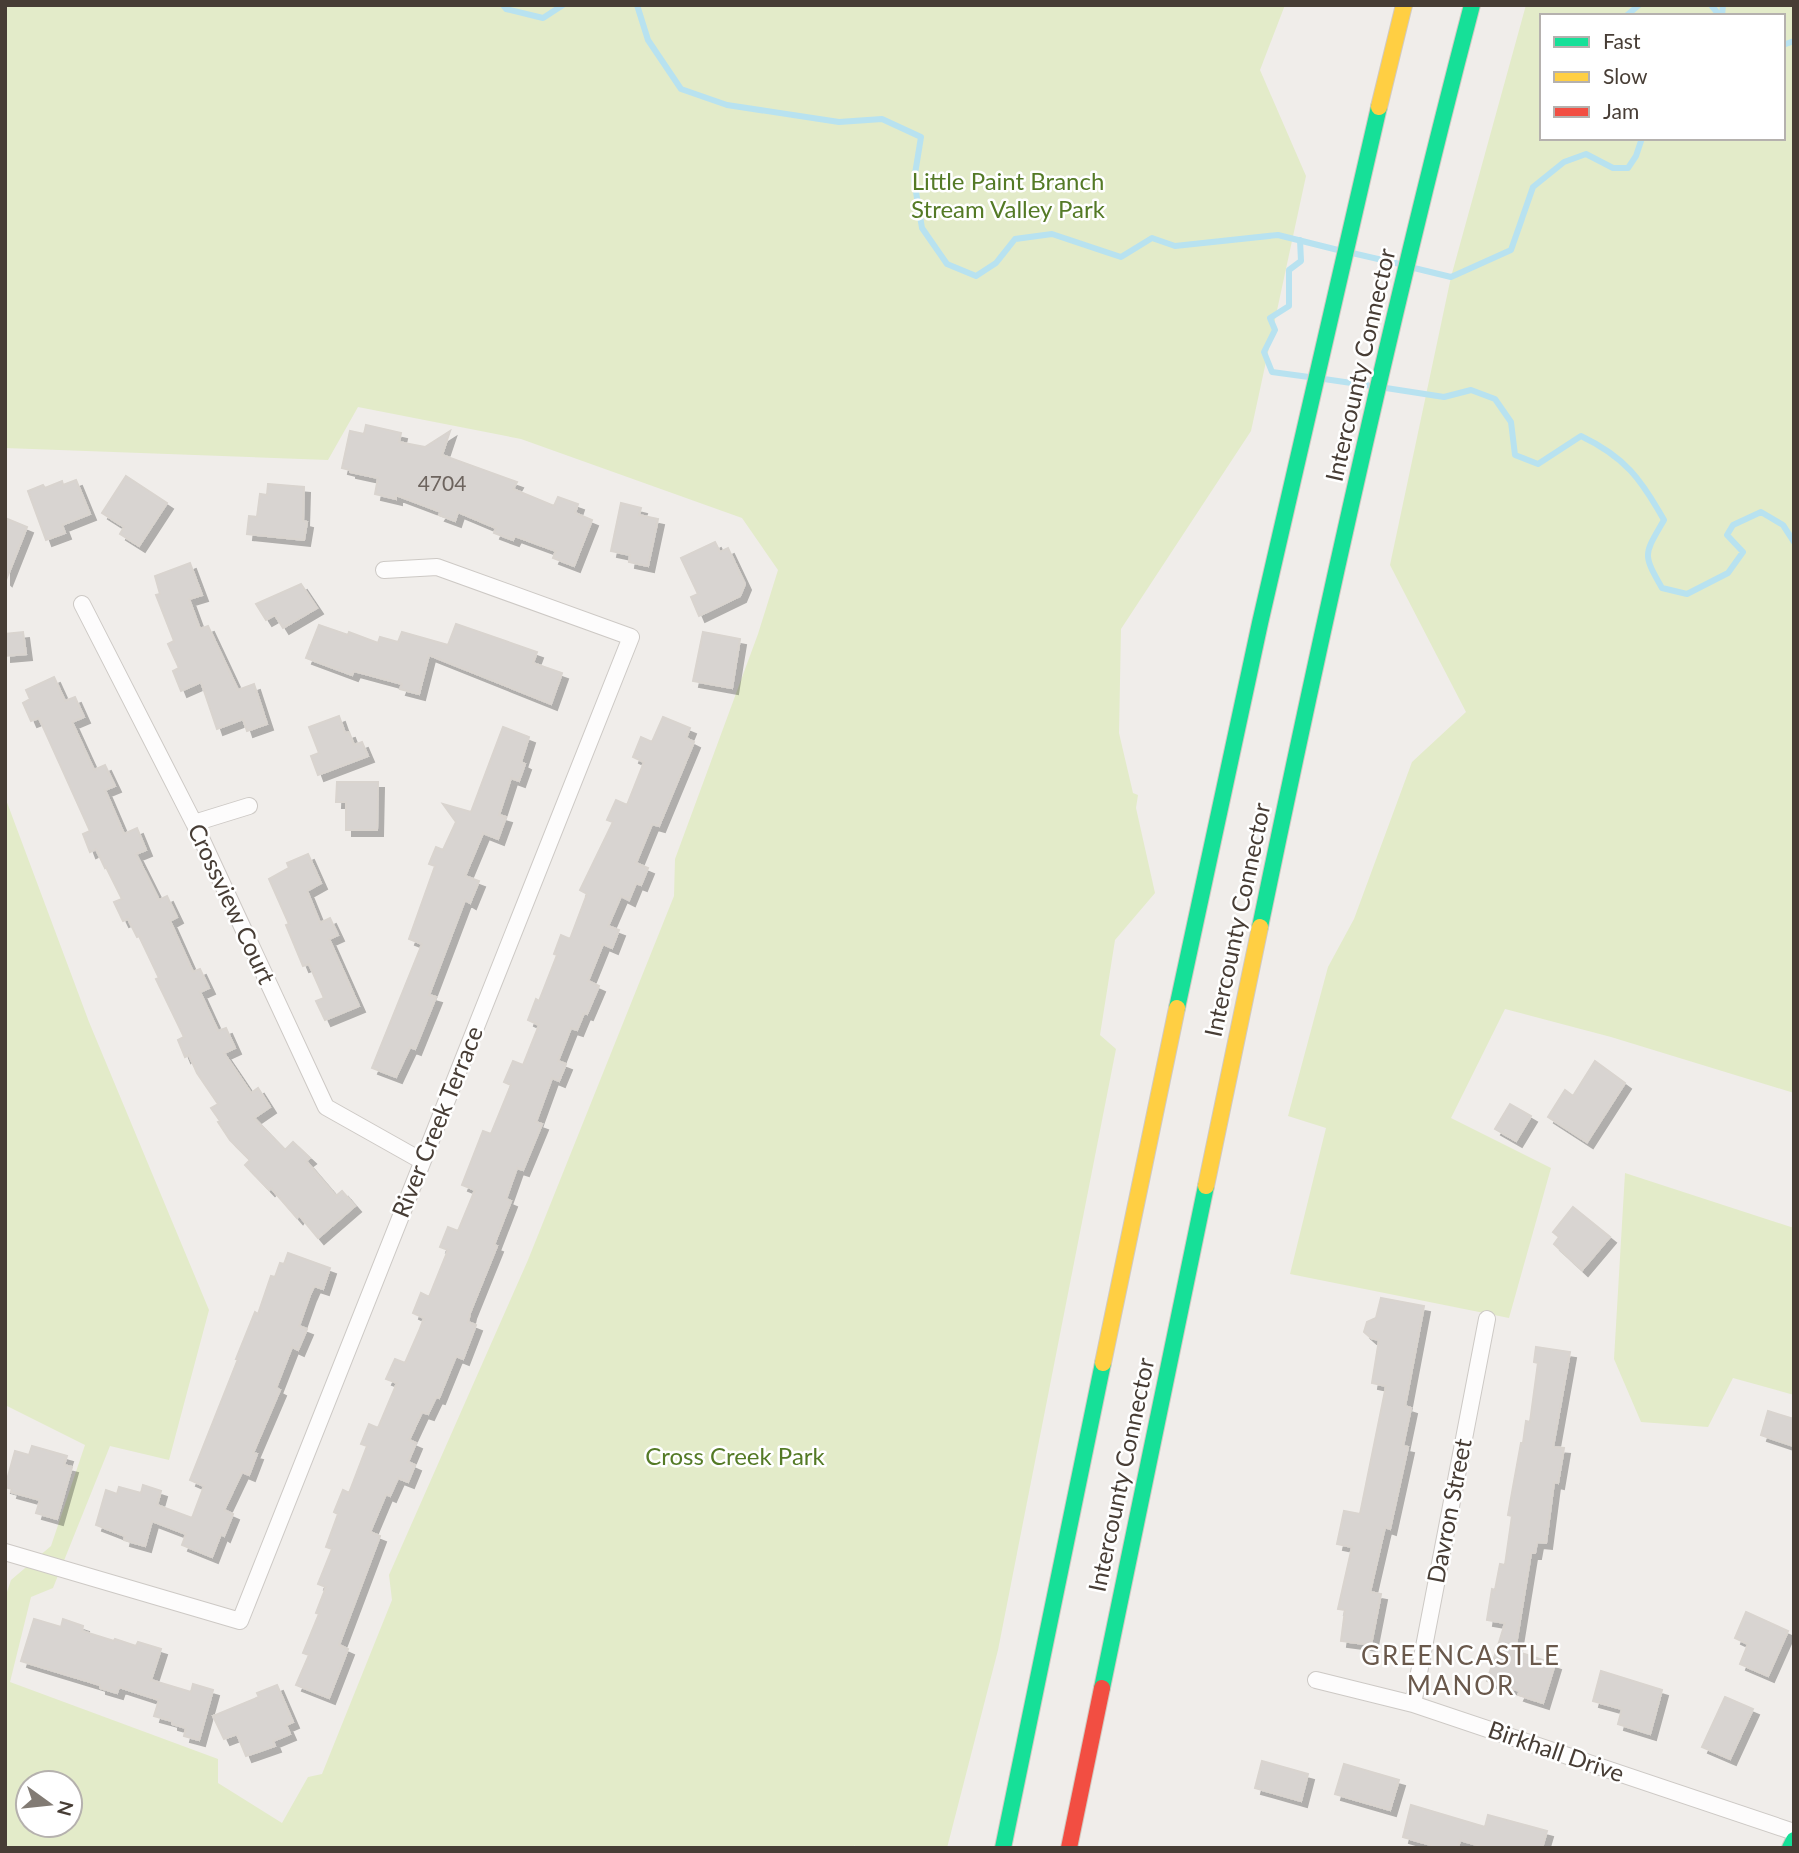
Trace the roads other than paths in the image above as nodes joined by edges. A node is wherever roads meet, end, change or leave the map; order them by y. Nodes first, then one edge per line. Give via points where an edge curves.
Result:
1 (1404, 5) edge
2 (1472, 5) edge
3 (384, 570) dead end
4 (82, 604) dead end
5 (249, 806) dead end
6 (194, 823) junction
7 (422, 1161) junction
8 (1487, 1319) dead end
9 (5, 1552) edge
10 (1315, 1680) dead end
11 (1413, 1704) junction
12 (1794, 1832) edge
13 (1794, 1840) edge
14 (1003, 1848) edge
15 (1069, 1848) edge
16 (1790, 1848) edge

1 - 14 main road, Intercounty Connector via 1260,620
2 - 15 main road, Intercounty Connector via 1318,648
3 - 7 street, River Creek Terrace via 437,567 631,637
4 - 6 street, Crossview Court
5 - 6 street
6 - 7 street, Crossview Court via 326,1107
7 - 9 street, River Creek Terrace via 240,1621
8 - 11 street, Davron Street
10 - 11 street, Birkhall Drive
11 - 12 street, Birkhall Drive
13 - 16 main road

